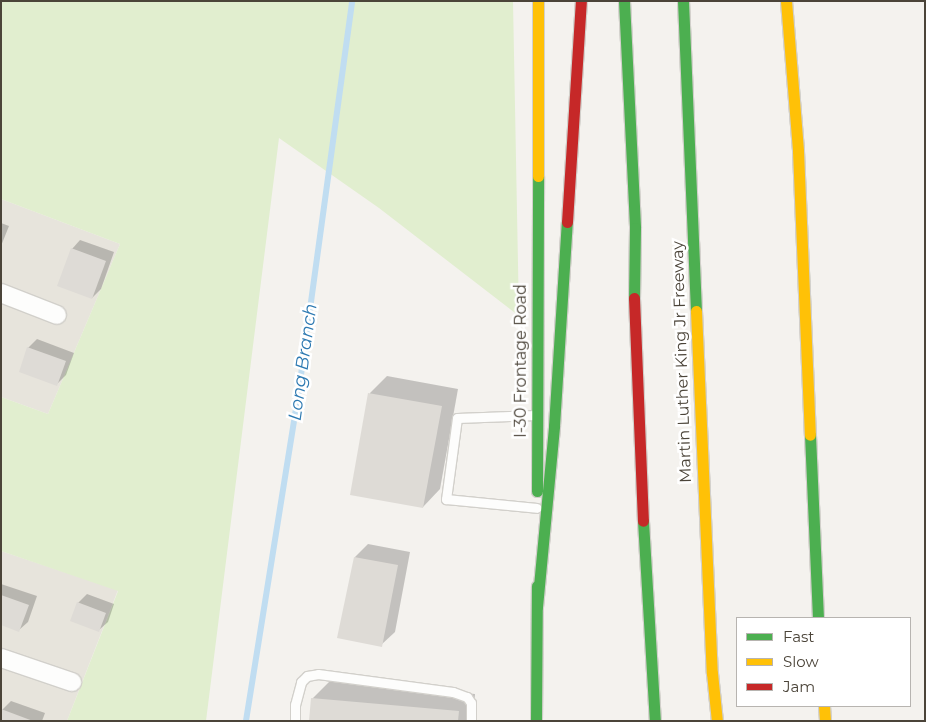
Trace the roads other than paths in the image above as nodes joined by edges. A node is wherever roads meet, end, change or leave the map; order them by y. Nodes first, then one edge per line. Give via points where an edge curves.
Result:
1 (538, 1) edge
2 (581, 1) edge
3 (624, 1) edge
4 (683, 1) edge
5 (786, 1) edge
6 (1, 293) edge
7 (57, 315) dead end
8 (537, 415) junction
9 (537, 508) junction
10 (537, 607) junction
11 (818, 617) edge
12 (1, 658) edge
13 (72, 682) dead end
14 (824, 707) edge
15 (295, 721) edge
16 (471, 721) edge
17 (536, 721) edge
18 (655, 721) edge
19 (717, 721) edge
20 (825, 721) edge

1 - 8 main road, I-30 Frontage Road
2 - 10 main road via 554,426
3 - 18 main road via 634,228 634,312
4 - 19 main road, Martin Luther King Jr Freeway via 711,664
5 - 11 main road via 798,151
6 - 7 street
8 - 9 main road, I-30 Frontage Road
8 - 9 lane via 457,418 446,499
9 - 10 main road, I-30 Frontage Road
10 - 17 main road, I-30 Frontage Road
12 - 13 street
14 - 20 main road
15 - 16 lane via 301,682 307,676 318,674 453,692 467,697 471,703

